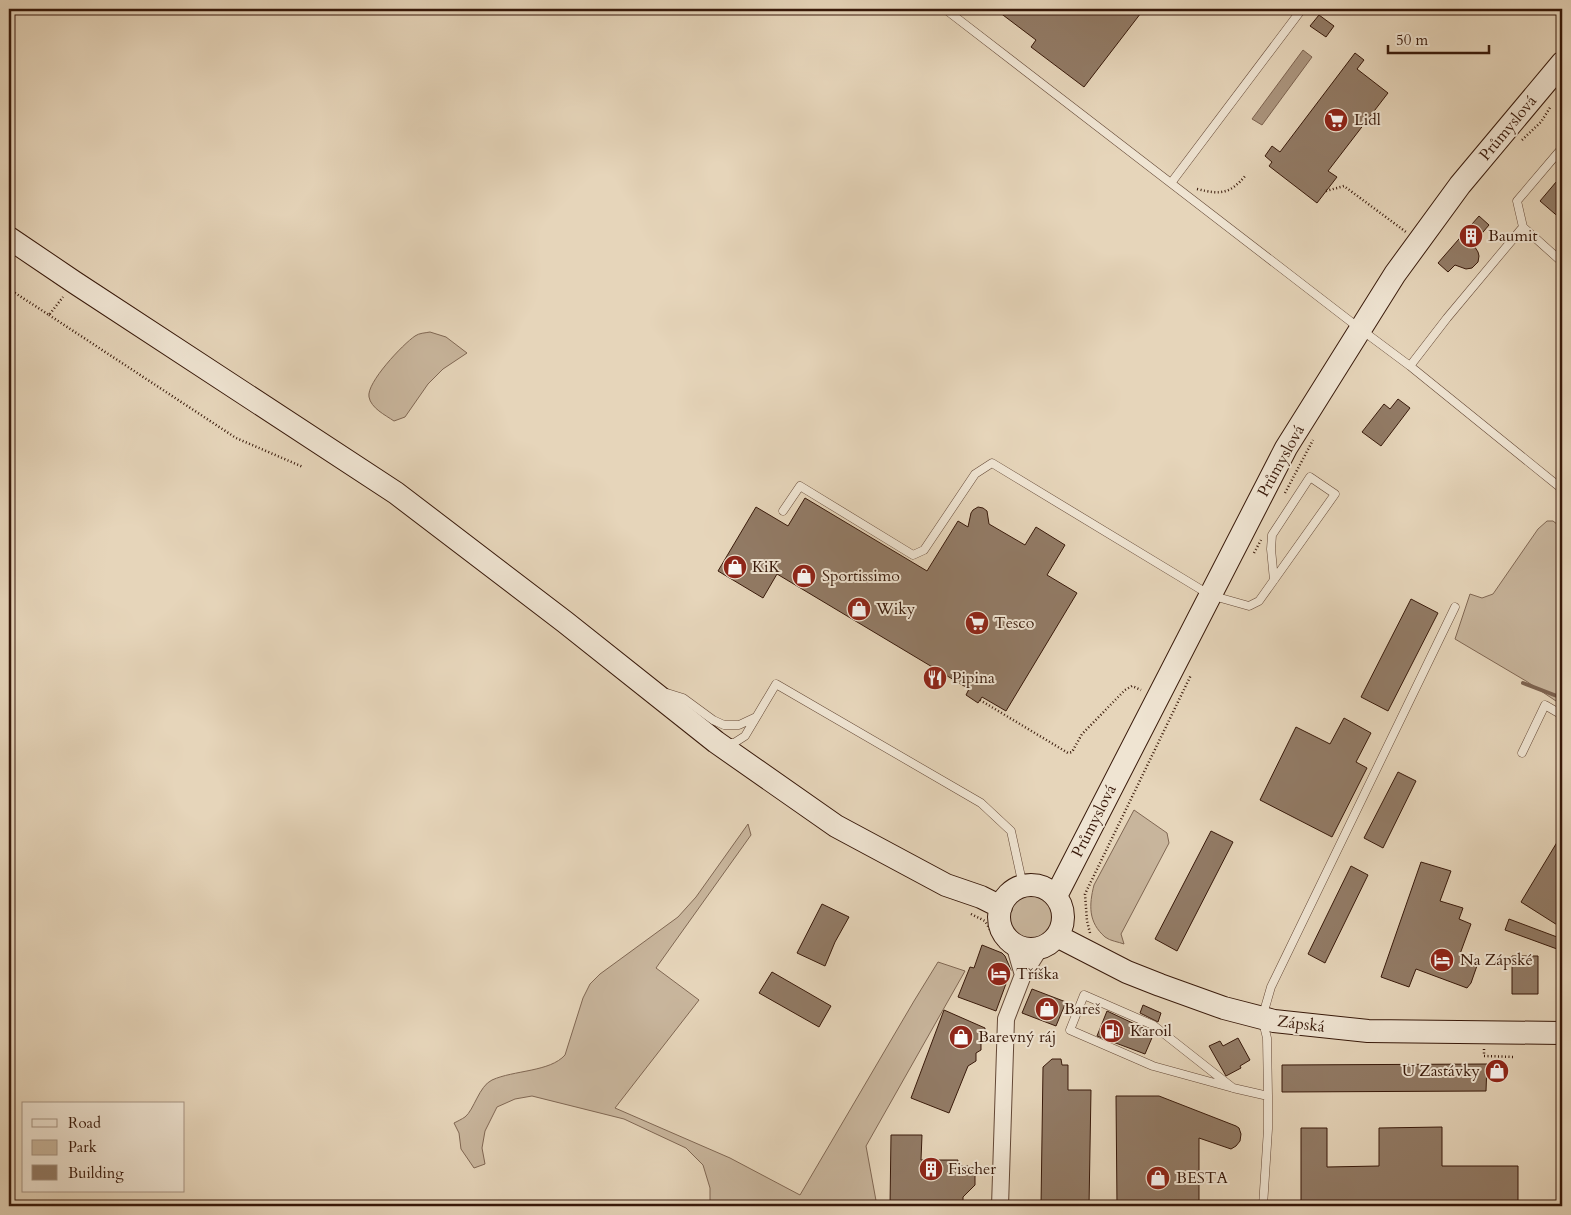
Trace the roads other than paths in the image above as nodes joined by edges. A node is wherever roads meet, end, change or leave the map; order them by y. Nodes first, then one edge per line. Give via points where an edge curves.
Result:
1 (945, 9) edge
2 (1302, 9) edge
3 (1562, 63) edge
4 (1562, 148) edge
5 (1171, 183) junction
6 (1523, 227) junction
7 (9, 238) edge
8 (1562, 262) edge
9 (1359, 328) junction
10 (1410, 366) junction
11 (1562, 488) edge
12 (783, 511) dead end
13 (1274, 580) junction
14 (1210, 596) junction
15 (1455, 607) dead end
16 (646, 687) junction
17 (1562, 716) edge
18 (756, 717) junction
19 (716, 742) junction
20 (1522, 753) dead end
21 (1023, 886) junction
22 (1056, 896) junction
23 (1001, 907) junction
24 (1049, 942) junction
25 (1014, 944) junction
26 (1023, 975) junction
27 (1262, 1018) junction
28 (1562, 1033) edge
29 (1232, 1088) junction
30 (1268, 1096) junction
31 (1000, 1206) edge
32 (1263, 1206) edge

1 - 5 lane
2 - 5 lane
3 - 9 main road, Průmyslová via 1460,185 1394,274
4 - 6 lane via 1517,201
5 - 9 lane
6 - 8 lane
6 - 10 lane
7 - 16 main road via 396,493
9 - 10 lane
9 - 14 main road, Průmyslová via 1286,448
10 - 11 lane
12 - 14 lane via 800,486 913,555 924,550 975,474 992,464
13 - 13 lane via 1334,494 1310,477 1272,535
13 - 14 lane via 1259,601 1249,606
14 - 22 main road, Průmyslová
15 - 27 lane via 1271,987
16 - 18 lane via 683,698 724,725 739,725
16 - 19 main road
17 - 20 lane via 1545,705
18 - 19 lane via 745,736 734,743
18 - 21 lane via 776,684 980,803 1011,831
19 - 23 main road via 836,826 946,885
21 - 22 main road via 1041,886
21 - 23 main road via 1008,895
22 - 24 main road via 1064,916 1063,924
23 - 25 main road via 1002,930
24 - 25 main road via 1025,948
24 - 26 street
24 - 27 main road, Zápská via 1160,986
25 - 26 street
26 - 31 street via 1006,1019
27 - 28 main road, Zápská via 1368,1031
27 - 30 lane via 1267,1038
29 - 29 lane via 1153,1024 1084,995 1070,1030 1152,1066
29 - 30 lane
30 - 32 lane

